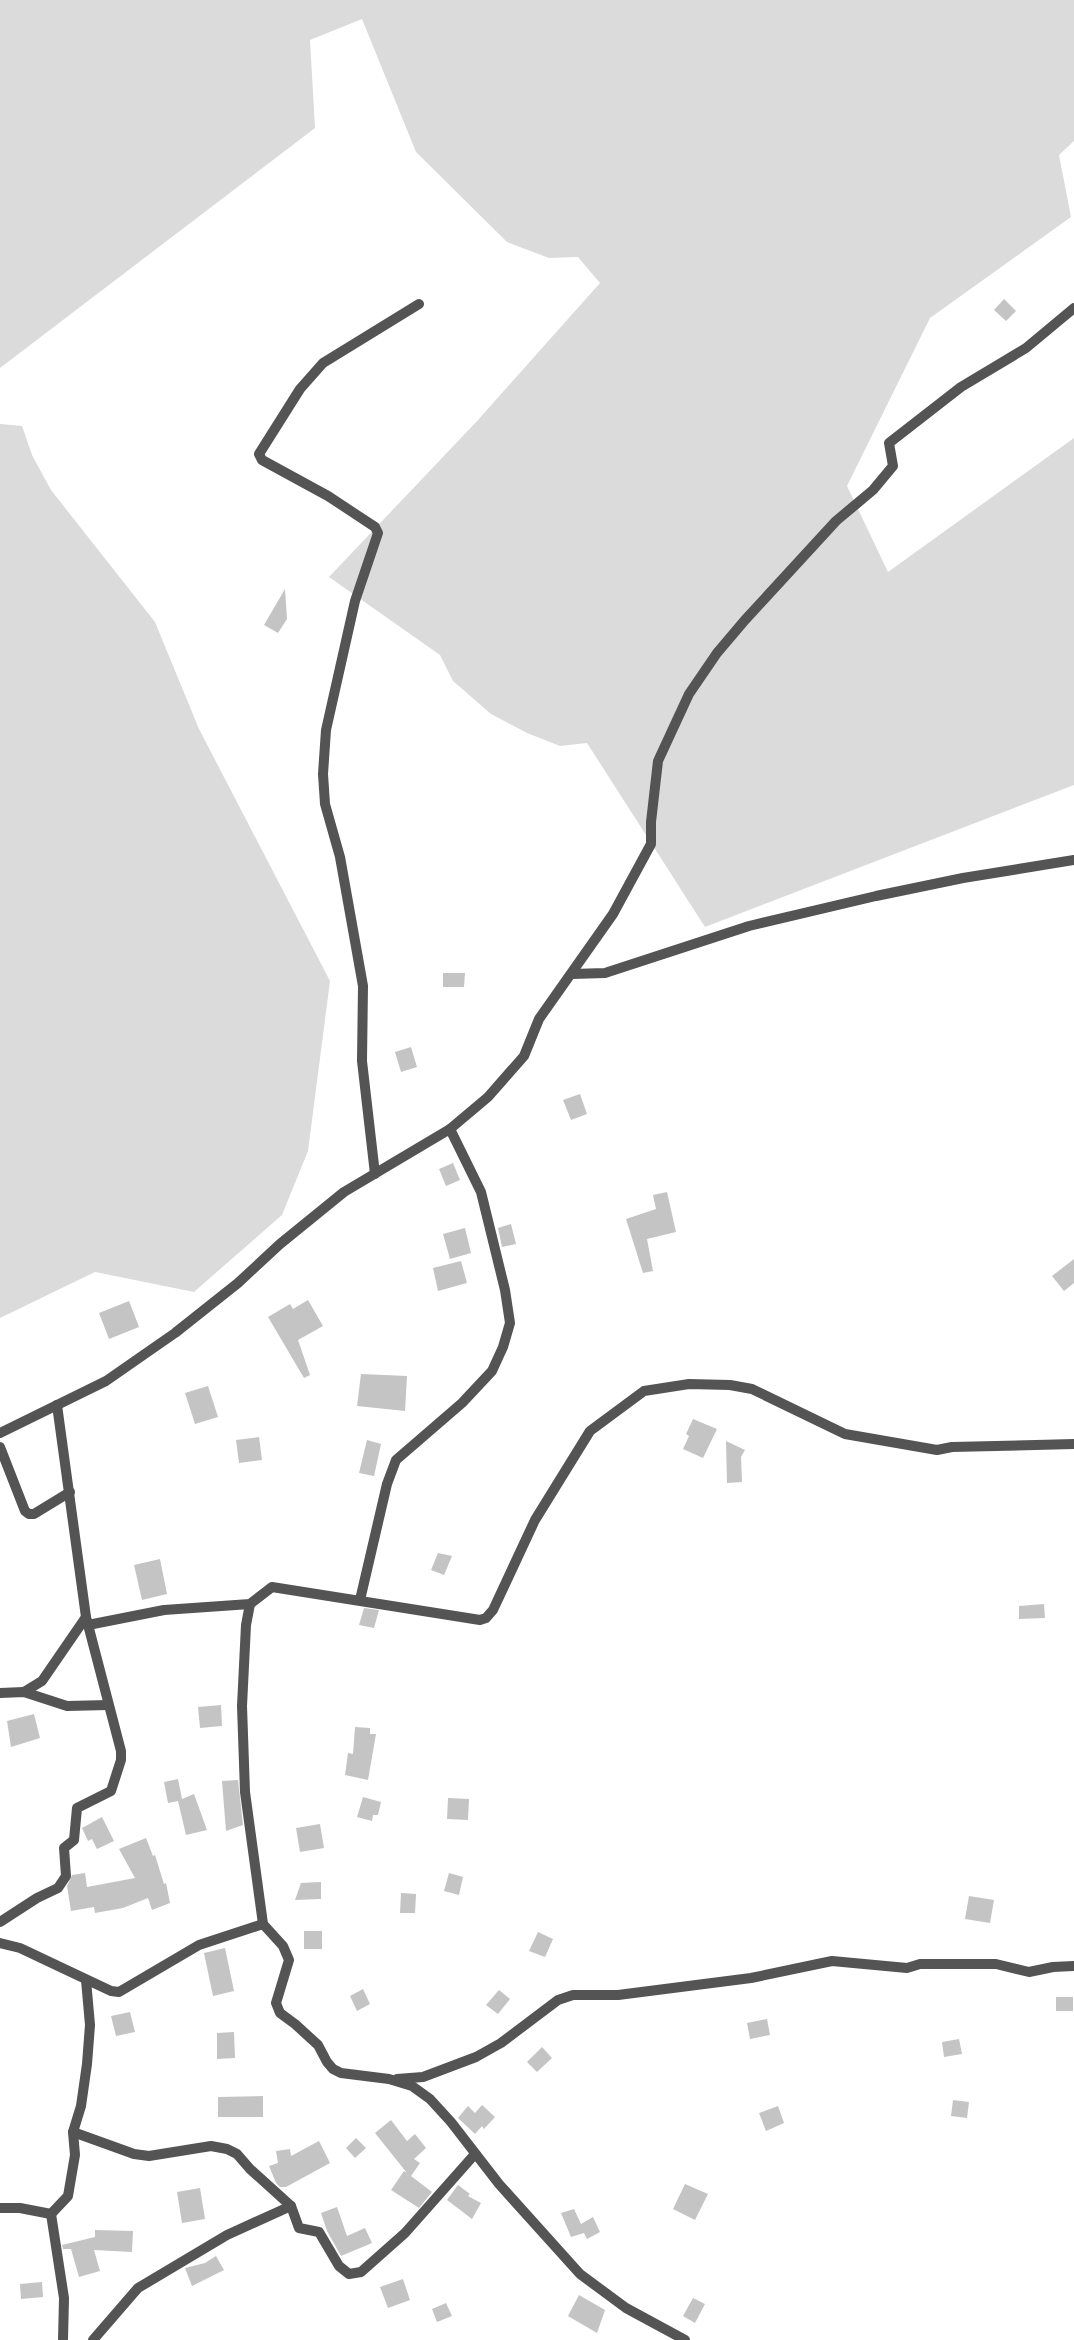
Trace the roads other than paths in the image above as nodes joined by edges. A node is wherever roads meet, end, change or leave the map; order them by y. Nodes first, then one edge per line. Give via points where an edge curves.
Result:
1 (419, 304) dead end
2 (1074, 308) edge
3 (1074, 860) edge
4 (572, 974) junction
5 (450, 1129) junction
6 (375, 1174) junction
7 (57, 1405) junction
8 (0, 1433) edge
9 (1074, 1444) edge
10 (0, 1447) edge
11 (70, 1492) junction
12 (360, 1600) junction
13 (250, 1604) junction
14 (87, 1621) junction
15 (24, 1692) junction
16 (0, 1693) edge
17 (108, 1705) junction
18 (0, 1922) edge
19 (263, 1924) junction
20 (0, 1944) edge
21 (1074, 1966) edge
22 (86, 1980) junction
23 (389, 2079) junction
24 (73, 2132) junction
25 (475, 2154) junction
26 (291, 2206) junction
27 (0, 2208) edge
28 (51, 2214) junction
29 (63, 2340) edge
30 (93, 2340) edge
31 (685, 2340) edge

1 - 6 street via 323,363 300,389 259,454 262,460 328,496 378,532 355,601 326,730 323,774 325,804 340,857 363,986 362,1061
2 - 4 street via 1026,348 961,387 889,443 893,466 872,490 836,521 717,653 689,694 658,761 650,822 651,844 613,914
3 - 4 street via 963,878 861,900 749,926 605,973
4 - 5 street via 539,1019 524,1056 488,1097
5 - 6 street
5 - 12 street via 481,1192 505,1290 510,1323 492,1371 462,1403 396,1460 387,1484
6 - 7 street via 344,1192 175,1333 106,1380
7 - 8 street
7 - 11 street
9 - 12 street via 952,1447 937,1450 844,1434 752,1389 730,1385 689,1384 644,1391 590,1431 536,1520 493,1610 486,1618 480,1620
10 - 11 street via 25,1511 29,1514 34,1514
11 - 14 street
12 - 13 street via 272,1587
13 - 14 street via 164,1610
13 - 19 street via 246,1625 242,1706 245,1792
14 - 15 street via 42,1681
14 - 17 street
15 - 16 street
15 - 17 street via 67,1706
17 - 18 street via 121,1751 114,1788 108,1794 77,1808 74,1840 64,1848 66,1876 58,1888
19 - 22 street via 200,1945 119,1992
19 - 23 street via 283,1946 289,1960 276,2003 280,2013 318,2045 333,2069 341,2073
20 - 22 street via 20,1948
21 - 23 street via 1029,1972 996,1964 920,1964 907,1968 832,1961 751,1978 618,1995 573,1995 558,2000 501,2043 476,2057 423,2077
22 - 24 street via 90,2025 88,2064 81,2106
23 - 25 street via 412,2086 430,2099
24 - 26 street via 134,2154 149,2156 211,2146 227,2149 237,2154
24 - 28 street via 75,2155 68,2196
25 - 26 street via 406,2233 361,2272 349,2274 339,2266 319,2232 299,2228
25 - 31 street via 587,2281 626,2308
26 - 30 street via 227,2235 138,2288
27 - 28 street via 20,2208
28 - 29 street via 64,2298

